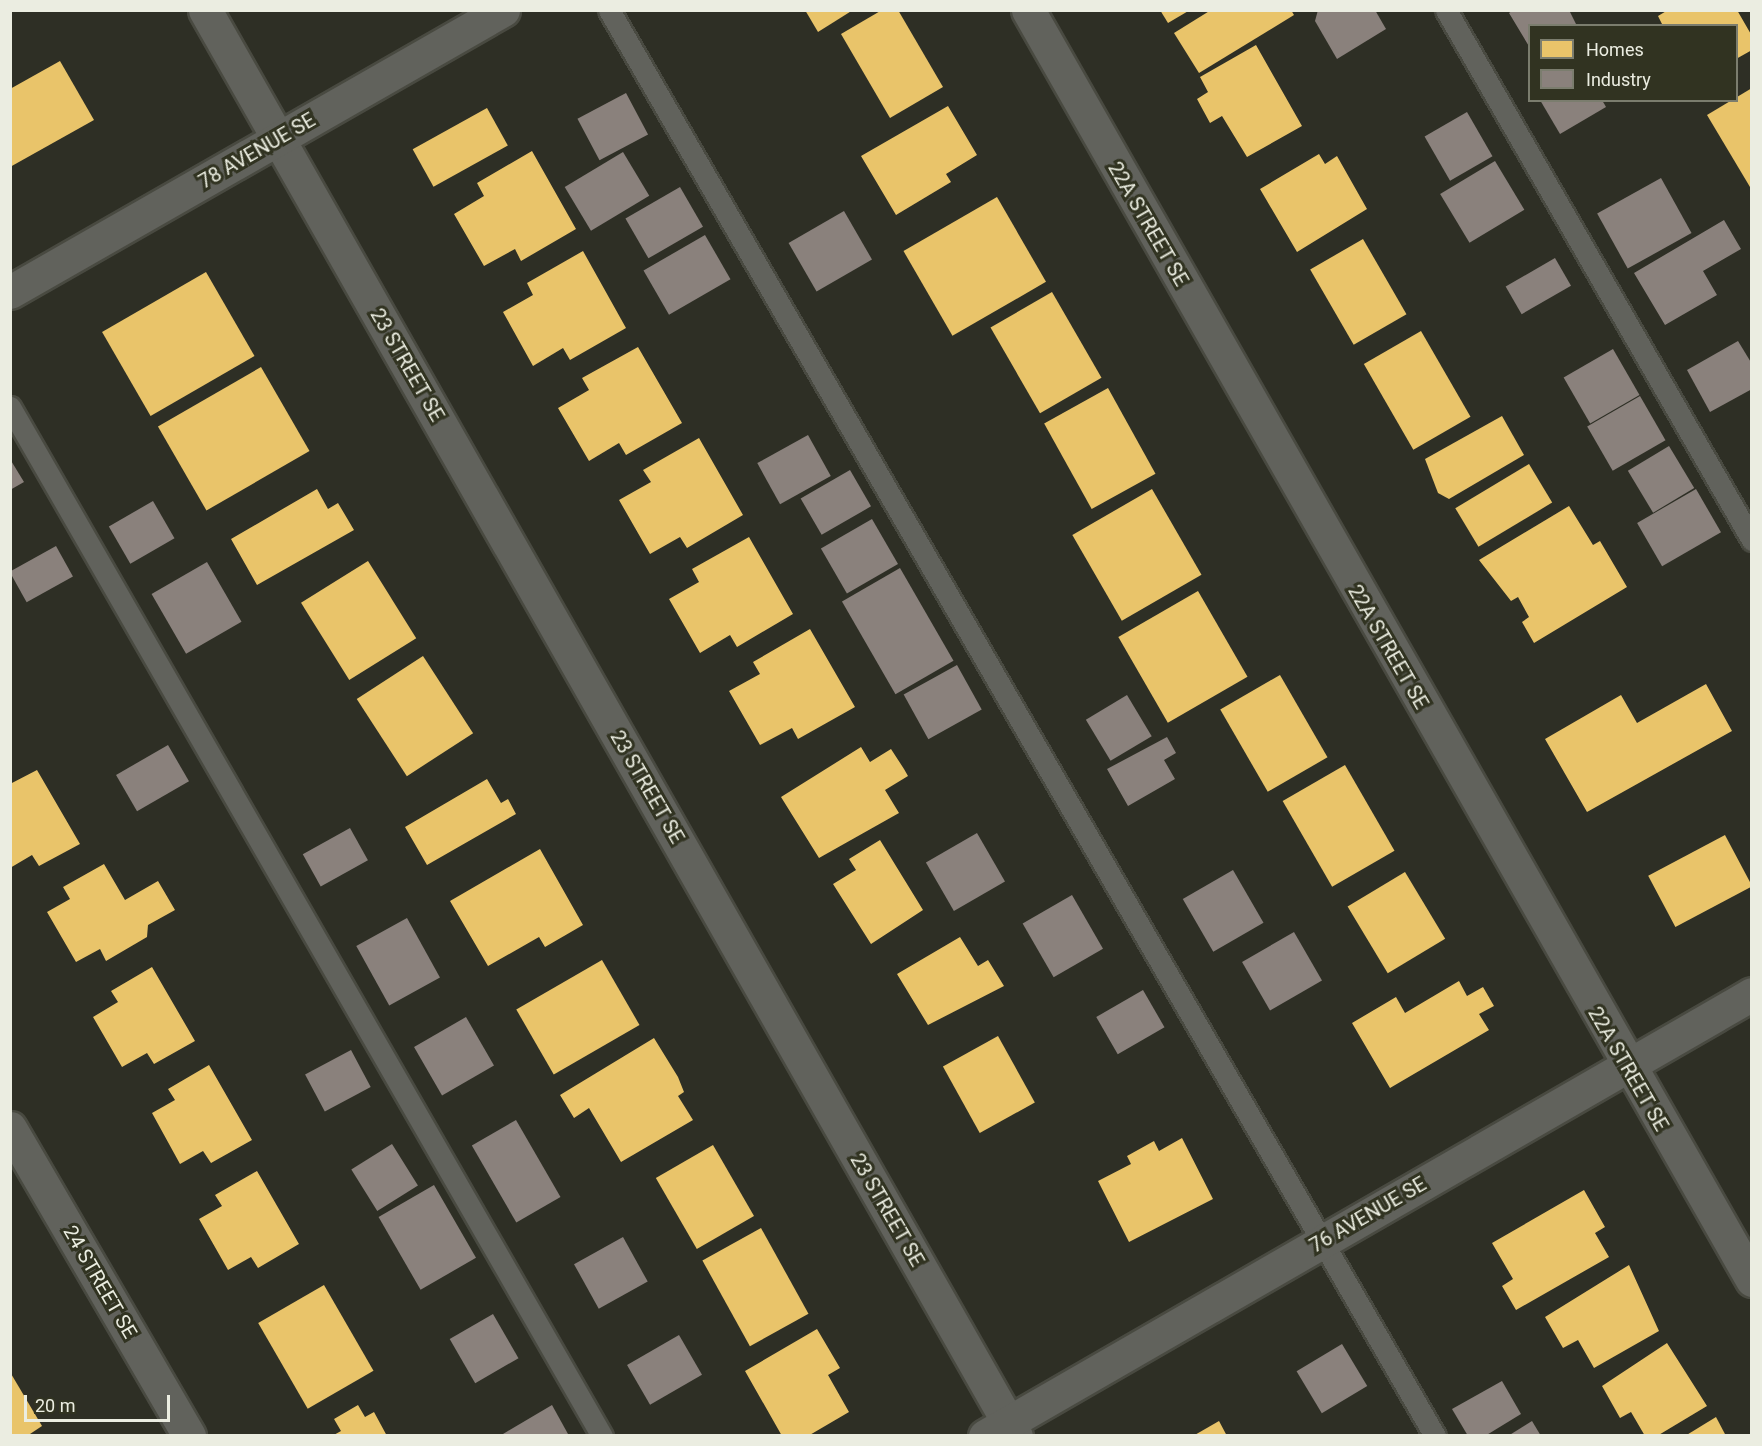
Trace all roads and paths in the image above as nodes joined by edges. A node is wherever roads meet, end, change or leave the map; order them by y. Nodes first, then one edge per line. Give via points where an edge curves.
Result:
1 (205, 10) edge
2 (503, 10) edge
3 (609, 10) edge
4 (1028, 10) edge
5 (1446, 10) edge
6 (279, 139) junction
7 (10, 292) edge
8 (10, 407) edge
9 (1752, 540) edge
10 (1752, 994) edge
11 (1626, 1067) junction
12 (10, 1128) edge
13 (1322, 1242) junction
14 (1752, 1280) edge
15 (1003, 1431) edge
16 (189, 1436) edge
17 (602, 1436) edge
18 (1435, 1436) edge

1 - 6 street, 23 STREET SE
2 - 6 street, 78 AVENUE SE
3 - 13 lane
4 - 11 street, 22A STREET SE
5 - 9 lane
6 - 7 street, 78 AVENUE SE
6 - 15 street, 23 STREET SE
8 - 17 lane
10 - 11 street, 76 AVENUE SE
11 - 13 street, 76 AVENUE SE
11 - 14 street, 22A STREET SE
12 - 16 street, 24 STREET SE
13 - 15 street, 76 AVENUE SE
13 - 18 lane

